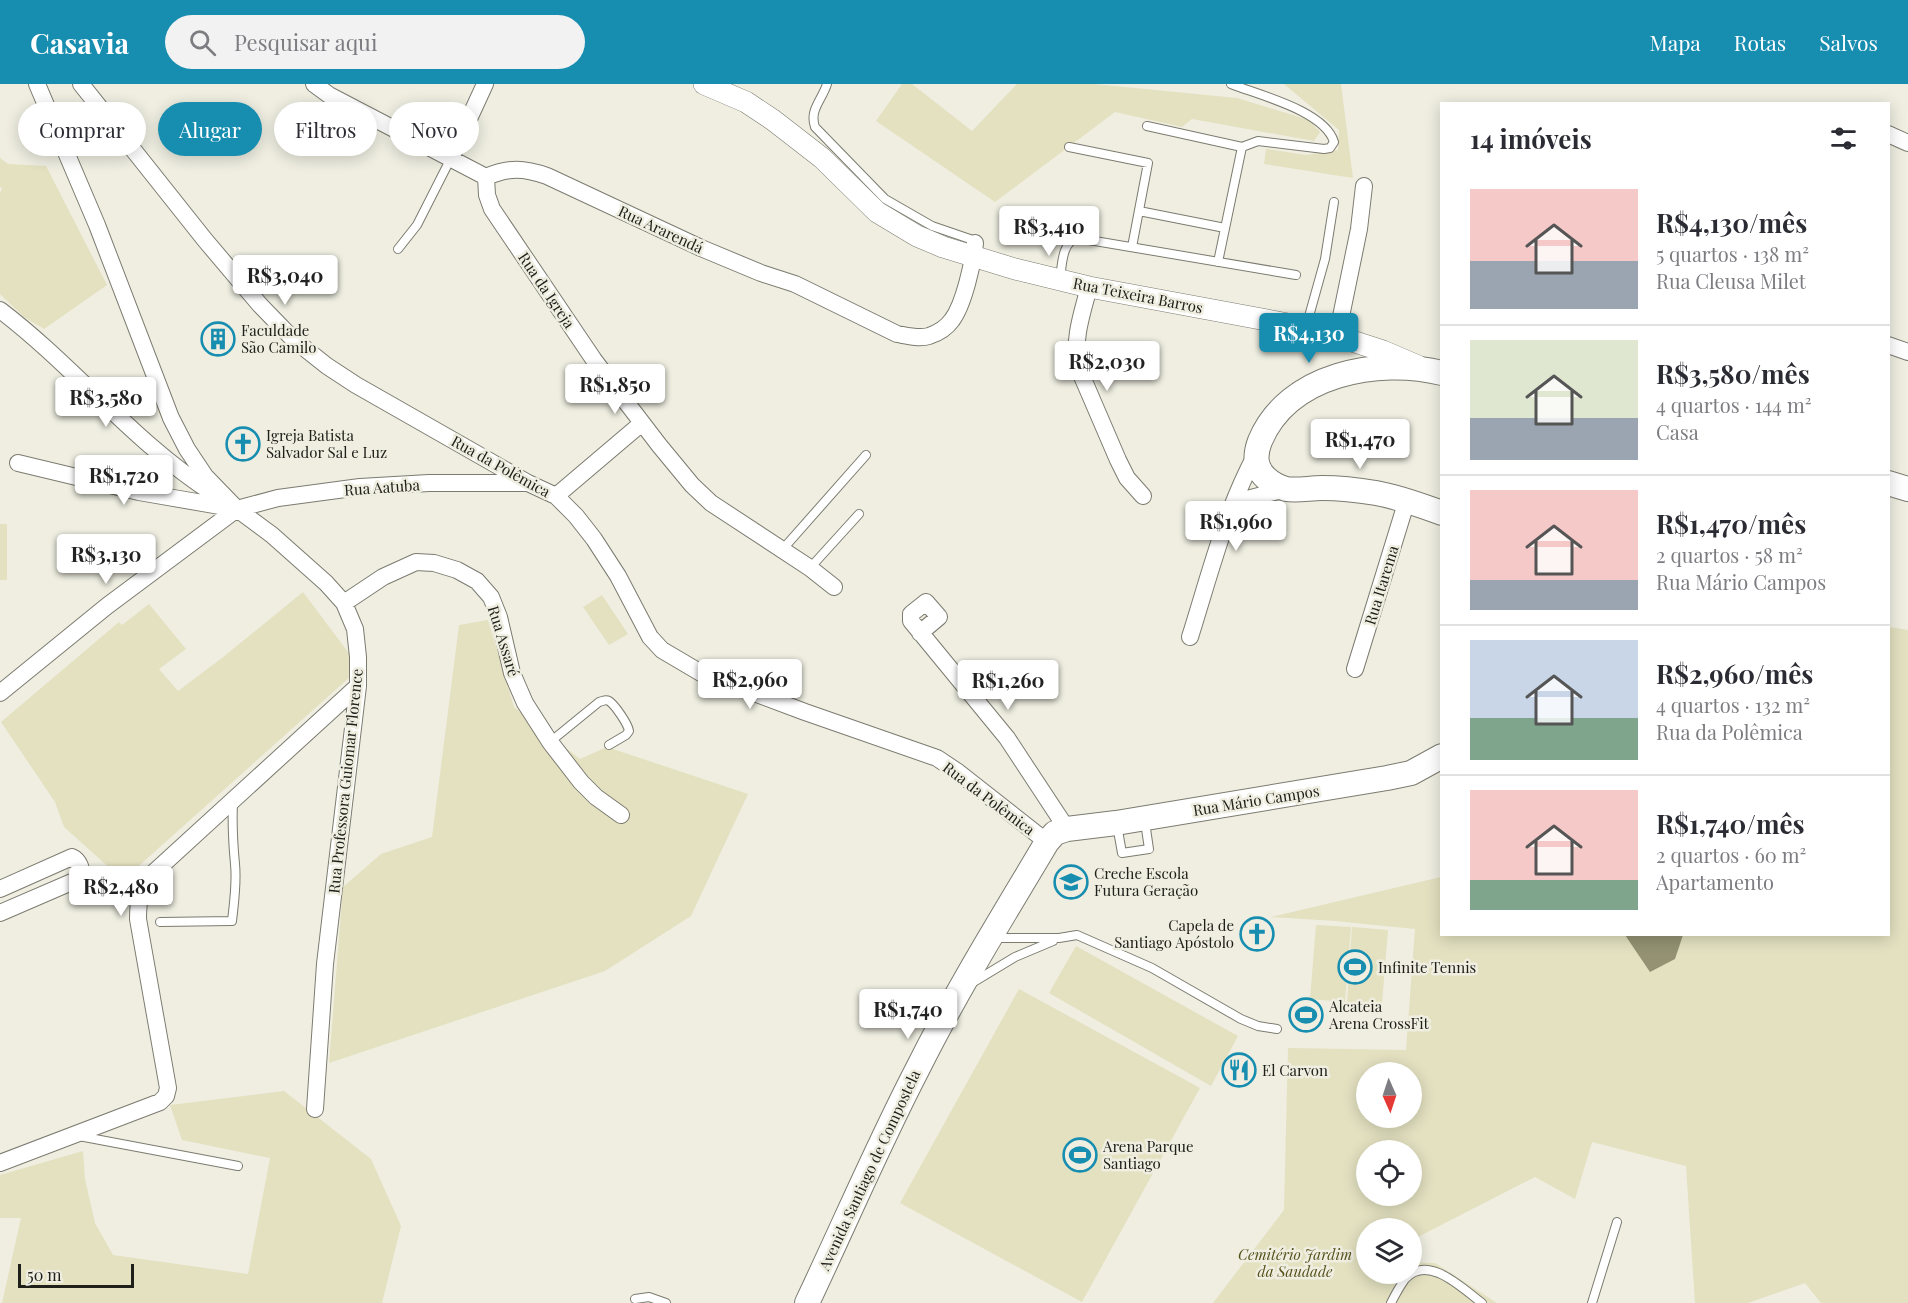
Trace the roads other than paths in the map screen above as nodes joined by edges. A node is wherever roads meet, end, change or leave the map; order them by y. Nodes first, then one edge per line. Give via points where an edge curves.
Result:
1 (38, 84) edge
2 (81, 84) edge
3 (314, 84) edge
4 (485, 84) edge
5 (704, 84) edge
6 (827, 84) edge
7 (1231, 84) edge
8 (1147, 126) dead end
9 (1890, 135) edge
10 (1908, 143) edge
11 (1069, 147) dead end
12 (1242, 147) junction
13 (451, 158) junction
14 (486, 177) junction
15 (1364, 186) dead end
16 (1334, 202) dead end
17 (1139, 211) junction
18 (1225, 228) junction
19 (1132, 247) junction
20 (398, 249) dead end
21 (974, 250) junction
22 (1218, 262) junction
23 (1296, 275) dead end
24 (1060, 279) junction
25 (1089, 286) junction
26 (0, 310) edge
27 (1306, 327) junction
28 (1337, 336) junction
29 (1890, 346) edge
30 (1908, 352) edge
31 (1433, 371) edge
32 (642, 423) junction
33 (866, 455) dead end
34 (1255, 456) junction
35 (18, 463) dead end
36 (528, 483) junction
37 (1890, 484) edge
38 (1286, 489) junction
39 (1908, 489) edge
40 (556, 496) junction
41 (1143, 496) dead end
42 (1407, 500) junction
43 (1233, 505) junction
44 (237, 509) junction
45 (1440, 512) edge
46 (860, 514) dead end
47 (782, 550) junction
48 (810, 568) junction
49 (834, 587) dead end
50 (344, 603) junction
51 (920, 633) dead end
52 (1190, 638) dead end
53 (1354, 669) dead end
54 (358, 686) junction
55 (0, 693) edge
56 (550, 742) junction
57 (609, 744) dead end
58 (1440, 757) edge
59 (234, 800) junction
60 (621, 815) dead end
61 (1067, 829) junction
62 (1047, 842) junction
63 (0, 889) edge
64 (0, 913) edge
65 (160, 922) dead end
66 (990, 938) junction
67 (1059, 938) junction
68 (959, 990) junction
69 (1277, 1029) dead end
70 (315, 1109) dead end
71 (74, 1135) junction
72 (0, 1163) edge
73 (238, 1166) dead end
74 (1617, 1222) dead end
75 (636, 1299) dead end
76 (666, 1303) edge
77 (807, 1303) edge
78 (1391, 1303) edge
79 (1482, 1303) edge
80 (1592, 1303) edge

1 - 44 street, Rua Professora Guiomar Florence via 171,418 205,476
2 - 36 street, Rua da Polêmica via 205,240 292,339 356,385
3 - 13 street
4 - 13 street
5 - 21 street, Rua Teixeira Barros via 746,102 795,136 895,225 916,237
6 - 21 lane via 814,110 815,128 885,199 932,226 970,239
7 - 12 lane via 1309,113 1321,122 1334,142 1324,149 1258,141
8 - 12 lane
9 - 10 street
11 - 17 lane via 1148,163
12 - 18 lane
13 - 14 street
13 - 20 lane via 417,225
14 - 21 street, Rua Ararendá via 515,168 547,176 711,252 795,284 897,334 915,337 942,330 952,319
14 - 32 street, Rua da Igreja via 492,209
15 - 28 street
16 - 27 lane via 1325,259
17 - 18 lane
17 - 19 lane
18 - 22 lane
19 - 22 lane
19 - 24 lane via 1071,239
21 - 24 street, Rua Teixeira Barros
22 - 23 lane
24 - 25 street, Rua Teixeira Barros
25 - 27 street, Rua Teixeira Barros
25 - 41 street via 1077,330 1078,367 1127,478
26 - 44 street via 165,460
27 - 28 street, Rua Teixeira Barros
28 - 31 street, Rua Teixeira Barros
29 - 30 street
31 - 34 main road via 1380,368 1317,384 1277,413
32 - 40 street
32 - 47 street, Rua da Igreja via 711,503
33 - 47 lane
34 - 38 main road via 1265,477
34 - 43 street
35 - 44 street via 140,492
36 - 40 street, Rua da Polêmica
36 - 44 street, Rua Aatuba via 360,487 278,498
37 - 39 main road
38 - 42 main road via 1344,489
38 - 43 street
40 - 62 street, Rua da Polêmica via 594,539 650,637 662,650 701,673 937,758
42 - 45 main road
42 - 53 street, Rua Itarema
43 - 52 street
44 - 50 street, Rua Professora Guiomar Florence via 272,535
44 - 55 street via 107,606
46 - 48 lane
47 - 48 street, Rua da Igreja
48 - 49 street, Rua da Igreja
50 - 54 street, Rua Professora Guiomar Florence via 355,629
50 - 56 street, Rua Assaré via 383,577 416,562 457,570 477,581 499,617 512,673 525,703
51 - 61 street via 1007,738
54 - 59 street
54 - 70 street, Rua Professora Guiomar Florence via 325,964
56 - 57 lane via 605,700 629,726 626,735
56 - 60 street, Rua Assaré via 596,797
58 - 61 main road, Rua Mário Campos via 1411,773 1387,778
59 - 65 lane via 232,921
59 - 71 street via 150,876 138,902 168,1088 166,1096 160,1102
61 - 62 main road, Avenida Santiago de Compostela via 1055,833
62 - 66 main road, Avenida Santiago de Compostela
63 - 64 street via 72,857 82,873 81,878
66 - 67 lane
66 - 68 main road, Avenida Santiago de Compostela
67 - 68 lane via 1015,957
67 - 69 lane via 1077,935 1152,968 1241,1019
68 - 77 main road, Avenida Santiago de Compostela via 879,1145
71 - 72 street
71 - 73 lane
74 - 80 lane
75 - 76 lane via 649,1297
78 - 79 lane via 1406,1279 1423,1270 1433,1270

